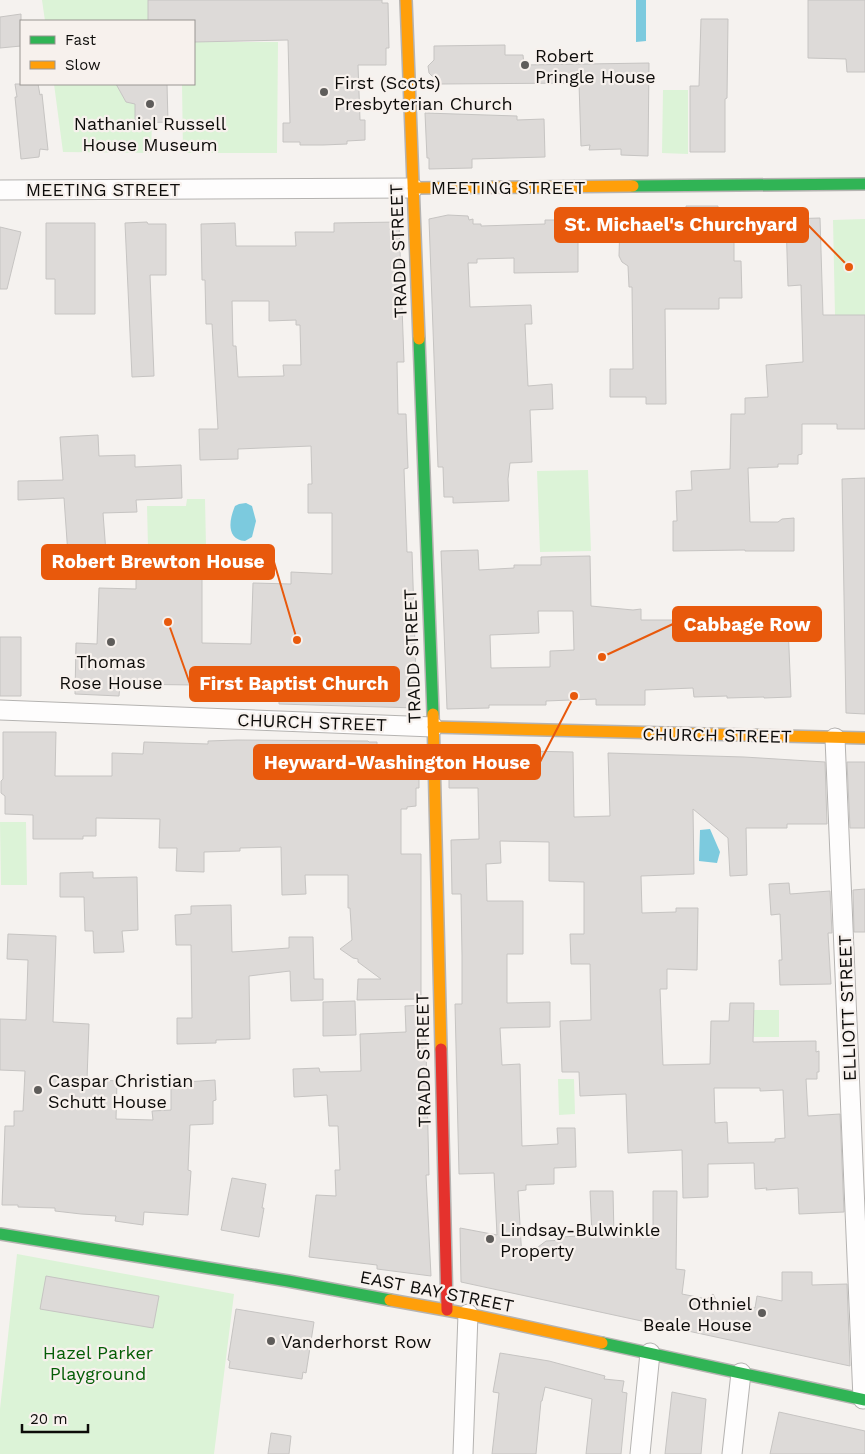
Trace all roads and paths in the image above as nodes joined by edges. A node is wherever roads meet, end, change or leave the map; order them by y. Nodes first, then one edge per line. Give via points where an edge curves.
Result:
1 (406, 0) edge
2 (865, 184) edge
3 (413, 188) junction
4 (0, 190) edge
5 (0, 710) edge
6 (432, 727) junction
7 (835, 738) junction
8 (865, 738) edge
9 (0, 1234) edge
10 (447, 1310) junction
11 (468, 1314) junction
12 (650, 1353) junction
13 (741, 1373) junction
14 (864, 1399) edge
15 (462, 1454) edge
16 (640, 1454) edge
17 (732, 1454) edge

1 - 3 street, TRADD STREET
2 - 3 street, MEETING STREET
3 - 4 street, MEETING STREET
3 - 6 street, TRADD STREET
5 - 6 street, CHURCH STREET
6 - 7 street, CHURCH STREET
6 - 10 street, TRADD STREET
7 - 8 street, CHURCH STREET
7 - 14 street, ELLIOTT STREET
9 - 10 street, EAST BAY STREET
10 - 11 street, EAST BAY STREET
11 - 12 street, EAST BAY STREET
11 - 15 street
12 - 13 street, EAST BAY STREET
12 - 16 street
13 - 14 street, EAST BAY STREET
13 - 17 street

